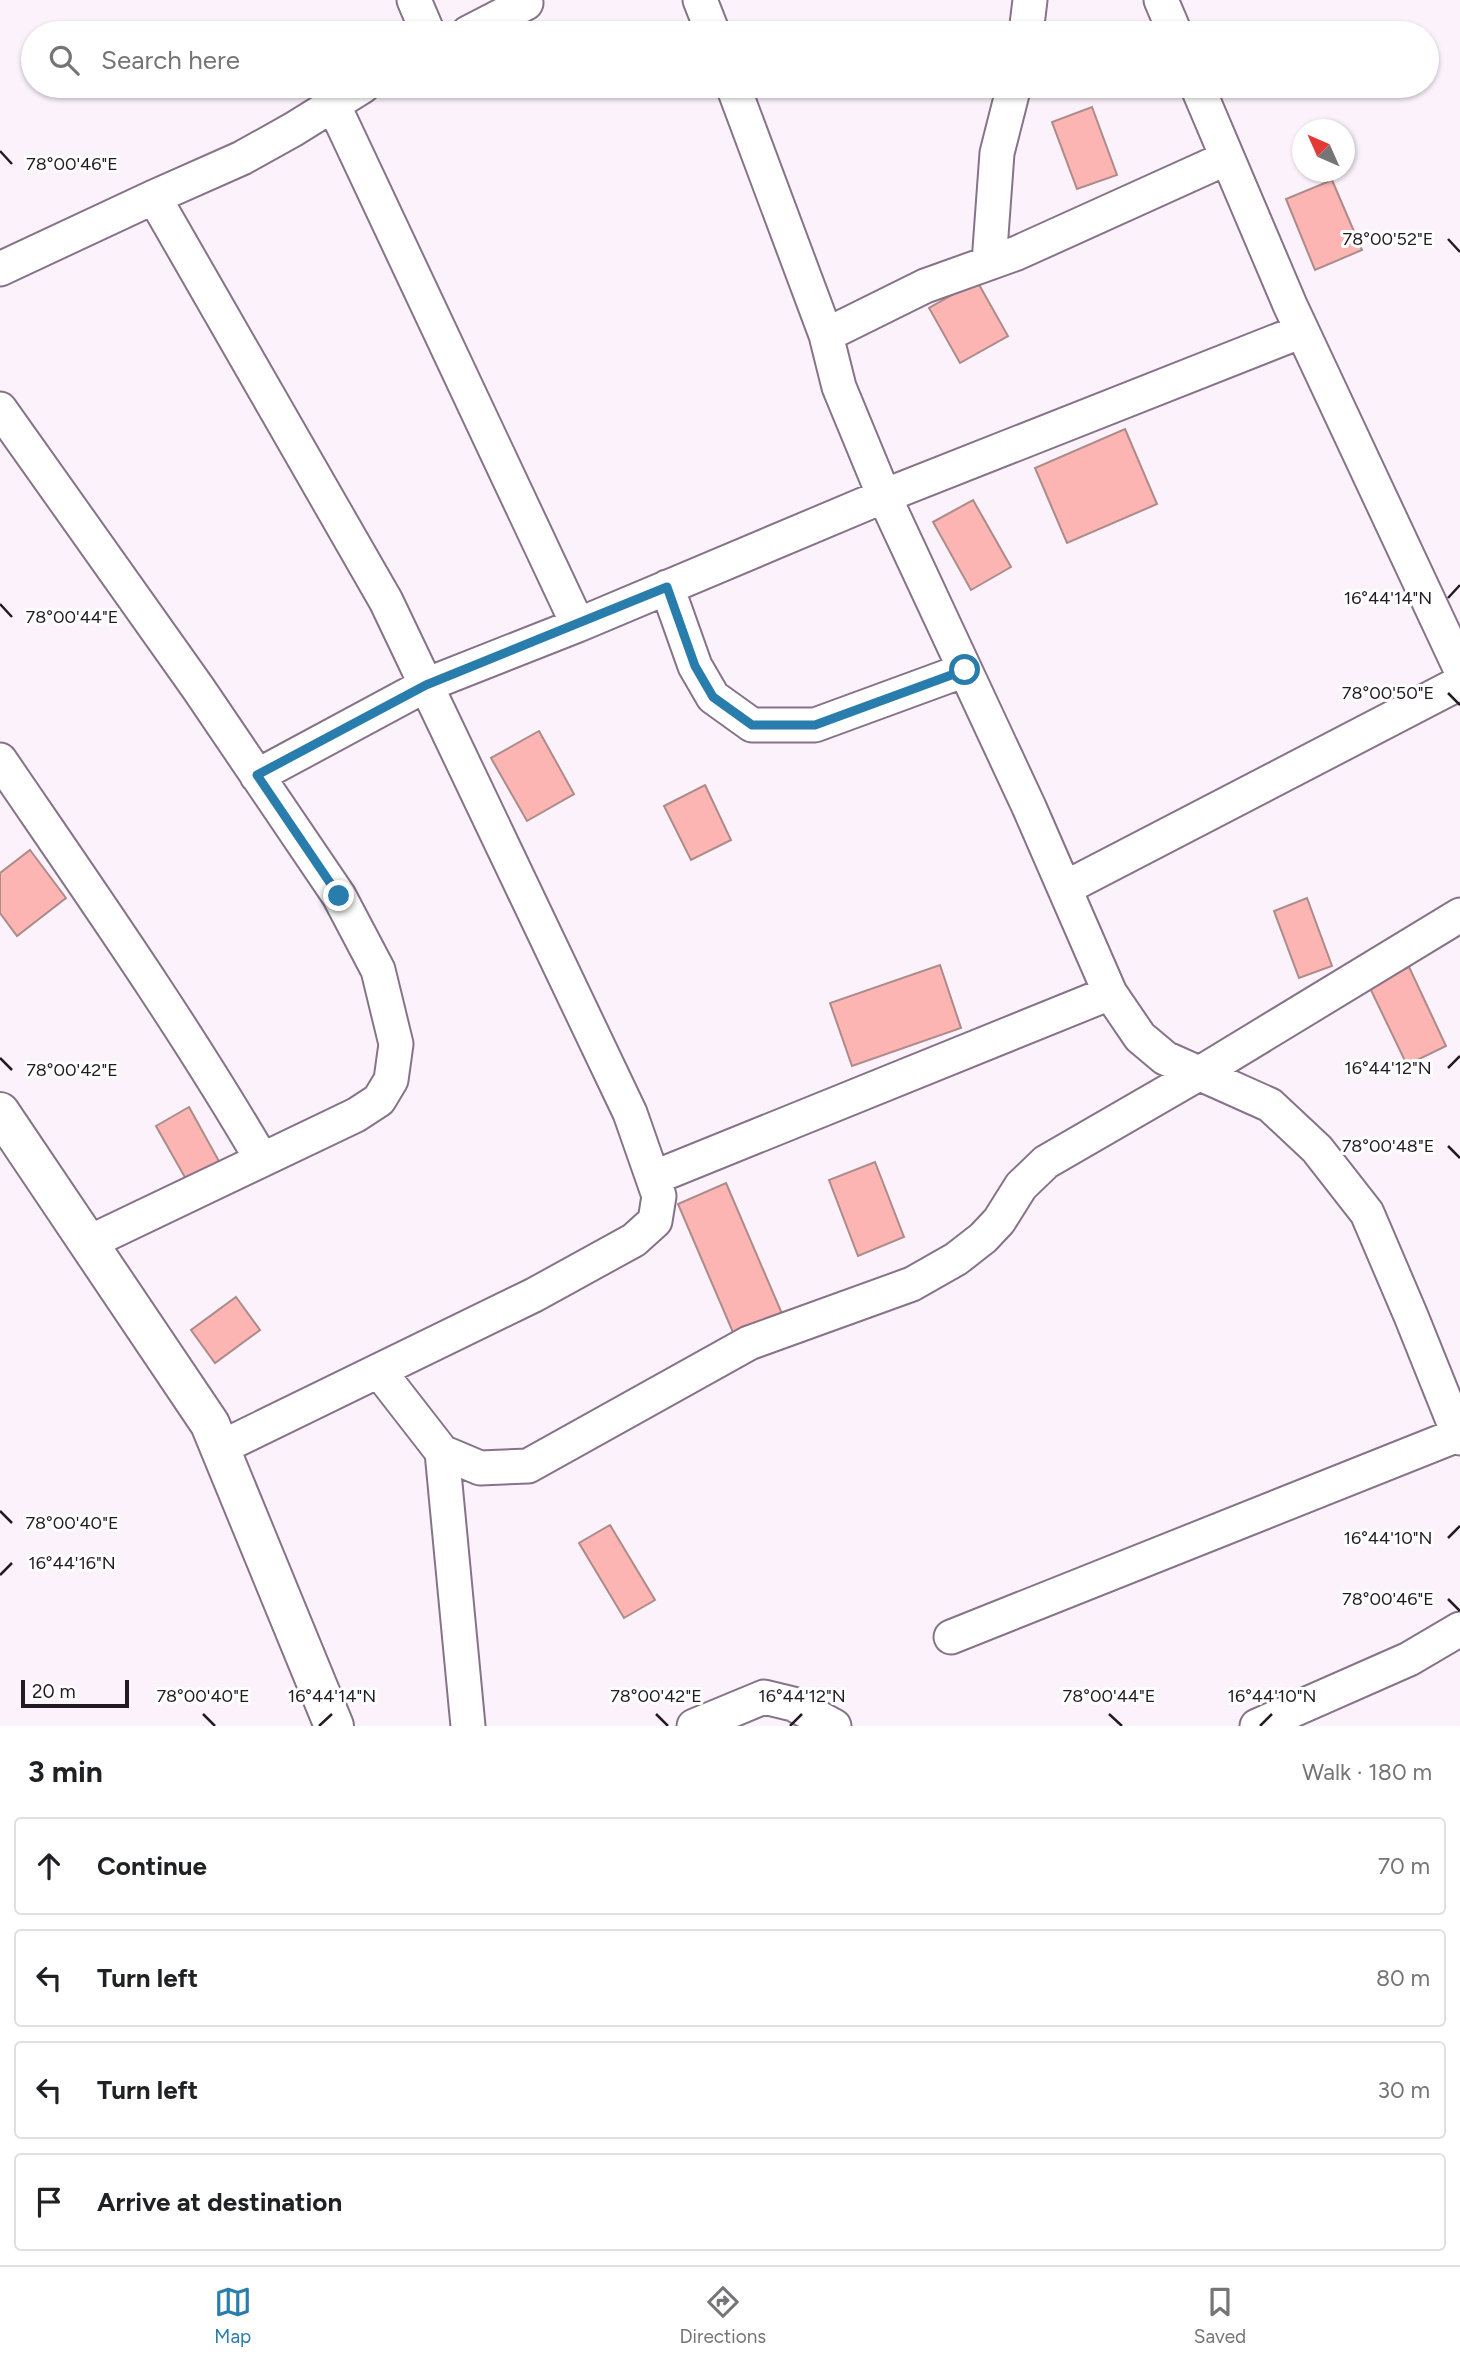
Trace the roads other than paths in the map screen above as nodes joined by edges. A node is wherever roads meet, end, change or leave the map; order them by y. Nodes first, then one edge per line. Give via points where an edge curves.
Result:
1 (414, 0) edge
2 (700, 0) edge
3 (1030, 0) edge
4 (1161, 0) edge
5 (526, 3) dead end
6 (423, 21) edge
7 (491, 21) edge
8 (708, 21) edge
9 (1027, 21) edge
10 (1170, 21) edge
11 (342, 98) edge
12 (737, 98) edge
13 (1011, 98) edge
14 (1202, 98) edge
15 (332, 104) junction
16 (1227, 158) junction
17 (154, 197) junction
18 (989, 263) junction
19 (0, 269) edge
20 (1302, 331) junction
21 (826, 335) junction
22 (0, 409) edge
23 (884, 496) junction
24 (667, 587) junction
25 (578, 625) junction
26 (1460, 668) edge
27 (965, 670) junction
28 (1460, 683) edge
29 (426, 685) junction
30 (0, 760) edge
31 (257, 775) junction
32 (1065, 888) junction
33 (1460, 915) edge
34 (1110, 993) junction
35 (1200, 1073) junction
36 (0, 1112) edge
37 (262, 1160) junction
38 (653, 1178) junction
39 (88, 1244) junction
40 (379, 1371) junction
41 (1460, 1435) edge
42 (220, 1448) junction
43 (442, 1452) junction
44 (1460, 1629) edge
45 (950, 1637) dead end
46 (334, 1726) edge
47 (468, 1726) edge
48 (694, 1726) edge
49 (834, 1726) edge
50 (1257, 1726) edge

1 - 6 street
2 - 8 street
3 - 9 street
4 - 10 street
5 - 7 street
11 - 15 street
12 - 21 street
13 - 18 street via 997,153
14 - 16 street
15 - 17 street via 242,158
15 - 25 street
16 - 18 street
16 - 20 street
17 - 19 street
17 - 29 street via 386,601
18 - 21 street via 925,286
20 - 23 street
20 - 26 street
21 - 23 street via 839,387
22 - 31 street
23 - 24 street
23 - 27 street
24 - 25 street
24 - 27 street via 695,666 713,697 752,725 815,725
25 - 29 street
27 - 32 street
28 - 32 street
29 - 31 street
29 - 38 street via 630,1113
30 - 37 street via 220,1088
31 - 37 street via 339,896 378,970 396,1044 391,1080 379,1100
32 - 34 street
33 - 35 street
34 - 35 street via 1140,1037 1165,1058
34 - 38 street
35 - 41 street via 1270,1105 1317,1149 1367,1213
35 - 43 street via 1046,1162 1021,1186 983,1238 912,1284 749,1343 528,1466 480,1468
36 - 39 street
37 - 39 street
38 - 40 street via 659,1196 655,1221 635,1240
39 - 42 street via 211,1424
40 - 42 street
40 - 43 street
41 - 45 street
42 - 46 street
43 - 47 street
44 - 50 street via 1409,1659
48 - 49 street via 764,1697 793,1704

